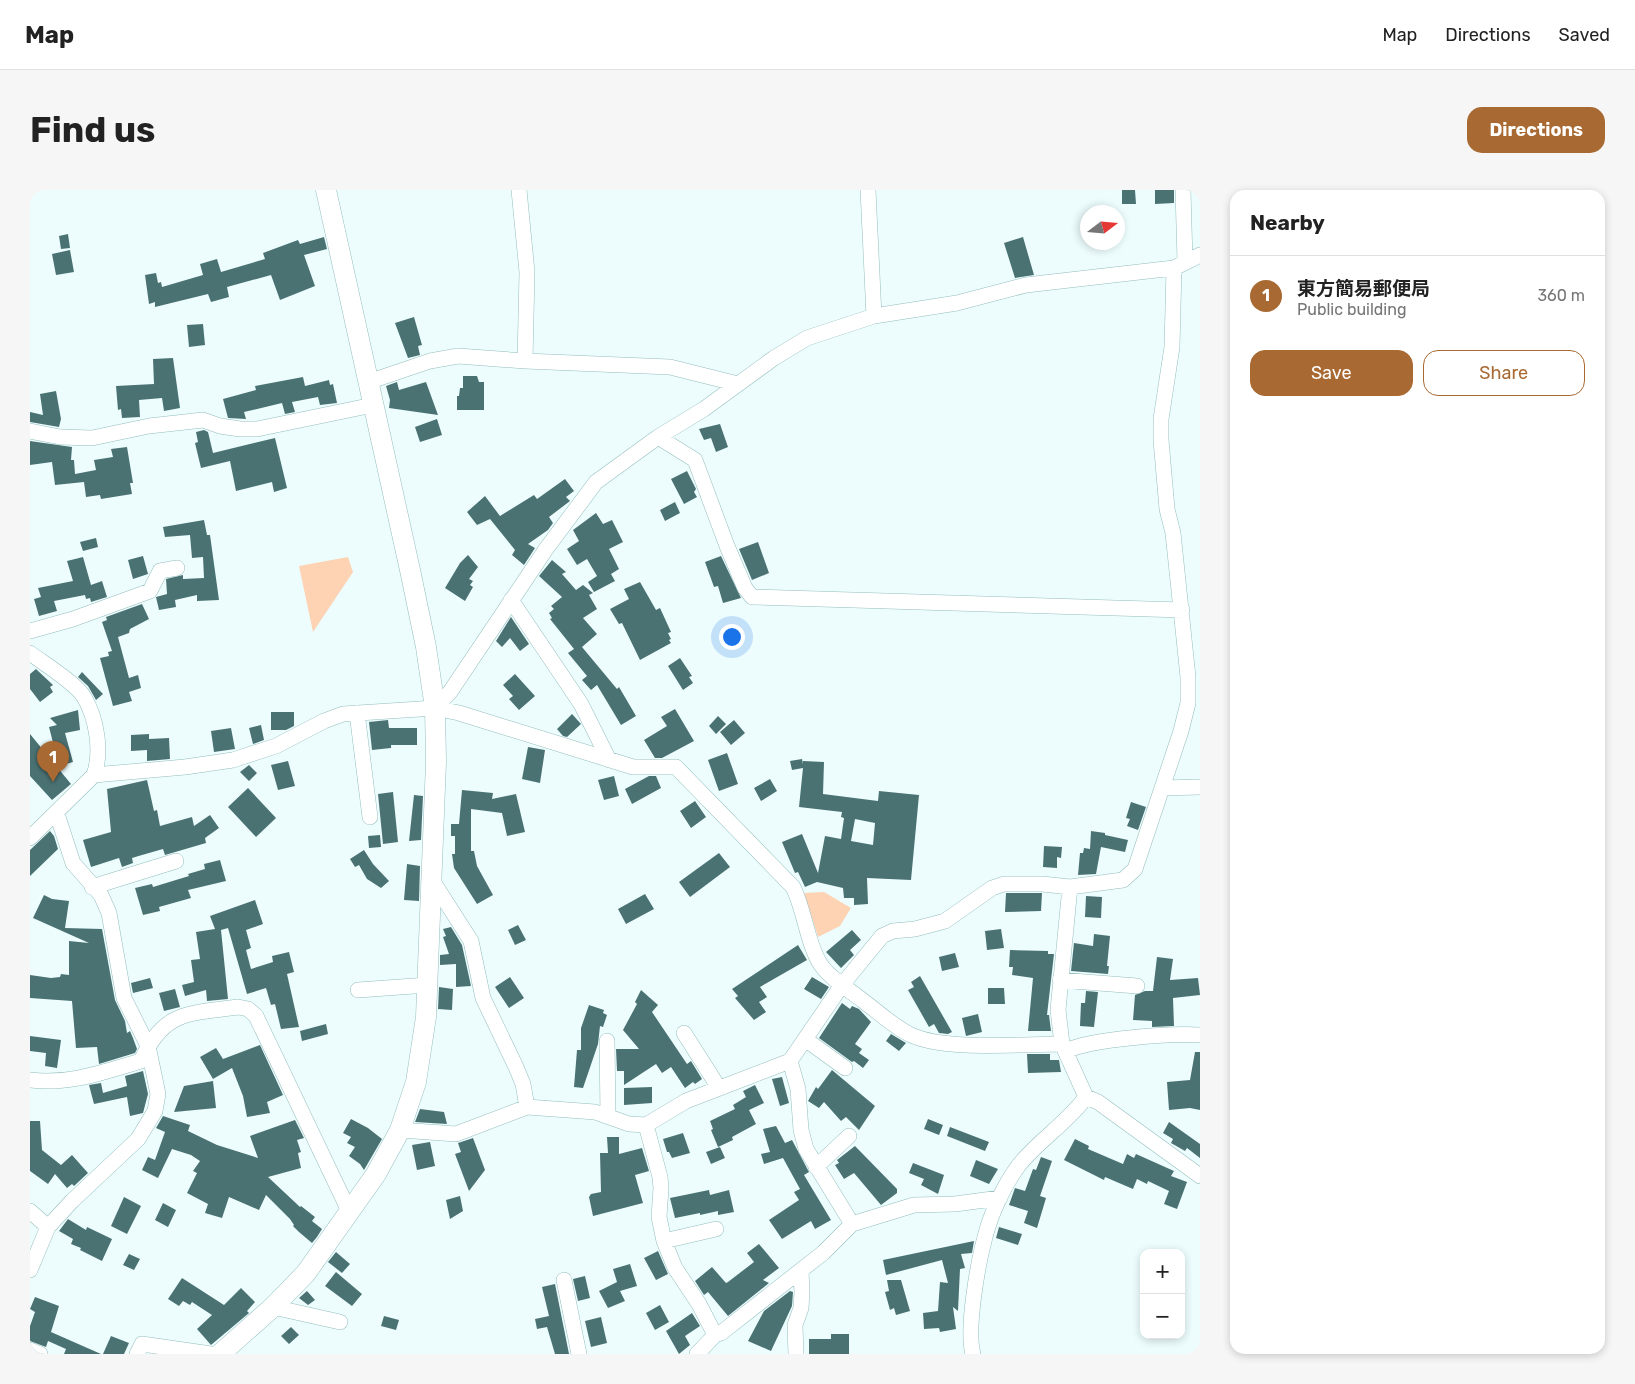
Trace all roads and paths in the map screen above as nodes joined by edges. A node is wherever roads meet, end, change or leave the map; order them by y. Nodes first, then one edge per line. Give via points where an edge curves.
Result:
1 (326, 190) edge
2 (519, 190) edge
3 (868, 190) edge
4 (1183, 190) edge
5 (1200, 255) edge
6 (1180, 265) junction
7 (874, 316) junction
8 (525, 361) junction
9 (368, 382) junction
10 (738, 384) junction
11 (373, 405) junction
12 (30, 431) edge
13 (658, 437) junction
14 (177, 568) dead end
15 (511, 600) junction
16 (1182, 610) junction
17 (30, 631) edge
18 (30, 653) edge
19 (435, 708) junction
20 (357, 713) junction
21 (609, 760) junction
22 (94, 775) junction
23 (1200, 787) edge
24 (1163, 788) junction
25 (57, 814) junction
26 (370, 817) dead end
27 (30, 838) edge
28 (178, 864) dead end
29 (432, 880) junction
30 (1070, 887) junction
31 (96, 891) junction
32 (1060, 980) junction
33 (428, 985) junction
34 (842, 985) junction
35 (1137, 986) dead end
36 (358, 990) dead end
37 (684, 1033) dead end
38 (1200, 1035) edge
39 (805, 1039) junction
40 (607, 1041) dead end
41 (148, 1046) junction
42 (1064, 1047) junction
43 (790, 1061) junction
44 (845, 1068) dead end
45 (30, 1080) edge
46 (719, 1088) junction
47 (1086, 1097) junction
48 (526, 1108) junction
49 (608, 1116) junction
50 (646, 1125) junction
51 (400, 1130) junction
52 (849, 1136) dead end
53 (816, 1167) junction
54 (1200, 1176) edge
55 (1000, 1198) junction
56 (30, 1211) edge
57 (350, 1213) junction
58 (852, 1224) junction
59 (48, 1227) junction
60 (716, 1229) dead end
61 (664, 1241) junction
62 (30, 1270) edge
63 (801, 1271) junction
64 (564, 1280) dead end
65 (273, 1307) junction
66 (340, 1322) dead end
67 (715, 1335) junction
68 (30, 1350) edge
69 (40, 1354) edge
70 (137, 1354) edge
71 (211, 1354) edge
72 (220, 1354) edge
73 (580, 1354) edge
74 (696, 1354) edge
75 (796, 1354) edge
76 (974, 1354) edge

1 - 9 street
2 - 8 street via 527,272
3 - 7 street
4 - 6 street
5 - 6 street
6 - 7 street via 1026,286 957,303
6 - 16 street via 1161,440 1167,509
7 - 10 street via 807,338
8 - 9 street via 458,356 430,361
8 - 10 street via 670,367
9 - 11 street
10 - 13 street
11 - 12 street via 257,429 220,426 204,420 149,426 92,438 60,437
11 - 19 street via 426,647
13 - 15 street via 596,482
13 - 16 street via 695,460 727,546 752,597
14 - 17 street via 160,571 150,591
15 - 19 street via 450,692
15 - 21 street via 581,704
16 - 24 street via 1188,703
18 - 22 street via 84,695 95,726 99,762
19 - 20 street
19 - 21 street
19 - 29 street
20 - 22 street via 324,721 276,746 233,760 185,768
20 - 26 street
21 - 34 street via 633,767 676,767 793,887 820,964
22 - 25 street
23 - 24 street
24 - 30 street via 1130,876 1123,880
25 - 27 street
25 - 31 street via 73,863
28 - 31 street
29 - 33 street
29 - 48 street via 471,941 483,998 523,1084
30 - 32 street
30 - 34 street via 1014,883 992,888 945,921 882,936
31 - 41 street via 111,920 124,998
32 - 35 street
32 - 42 street via 1058,1010
33 - 36 street
33 - 51 street via 422,1054
34 - 39 street
34 - 42 street via 909,1034 931,1043
37 - 46 street
38 - 42 street via 1181,1034
39 - 43 street
39 - 44 street
40 - 49 street
41 - 45 street via 141,1062 77,1080
41 - 57 street via 175,1018 238,1007 248,1009 256,1016
41 - 59 street via 158,1094 154,1111 138,1139 72,1200
42 - 47 street
43 - 46 street
43 - 53 street via 798,1088 801,1130 806,1149
46 - 50 street via 676,1106
47 - 54 street via 1098,1102
47 - 55 street via 1068,1119 1024,1160
48 - 49 street via 581,1110
48 - 51 street via 456,1134
49 - 50 street via 629,1124
50 - 61 street via 660,1177 659,1217
51 - 57 street
52 - 53 street
53 - 58 street
55 - 58 street via 914,1205
55 - 76 street via 985,1237 973,1306 971,1335
56 - 59 street
57 - 65 street via 306,1273
58 - 63 street
59 - 62 street
60 - 61 street
61 - 67 street via 675,1268
63 - 67 street
63 - 75 street via 801,1308 795,1325
64 - 73 street
65 - 66 street
65 - 72 street
67 - 74 street
68 - 69 street
70 - 71 street via 142,1344

